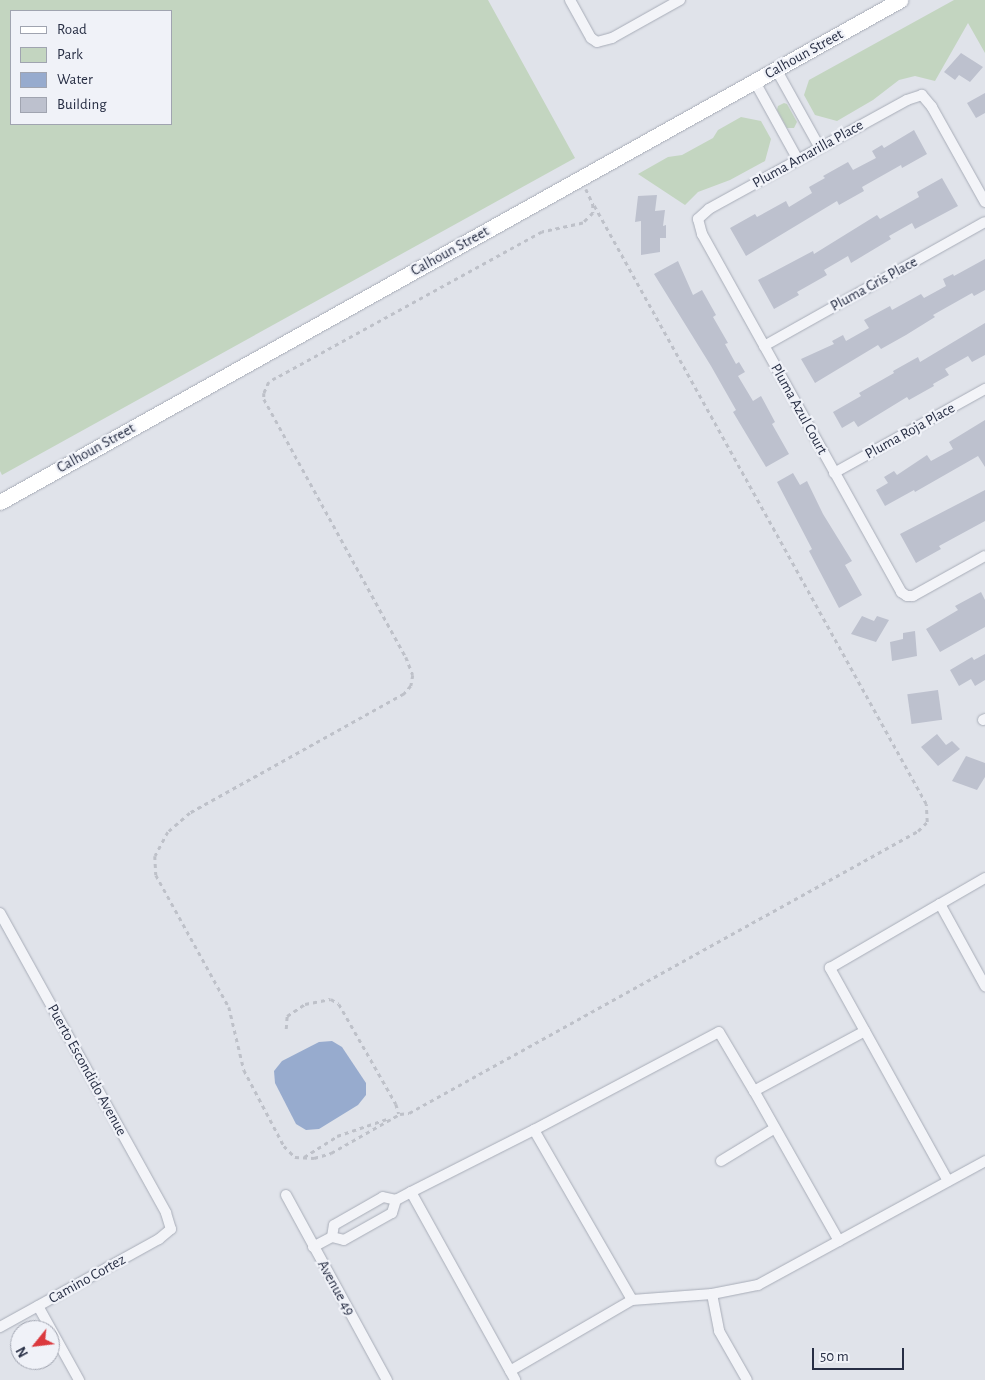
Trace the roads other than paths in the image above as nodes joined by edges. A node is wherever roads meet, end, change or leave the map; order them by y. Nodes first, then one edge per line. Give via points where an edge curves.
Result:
1 (570, 0) edge
2 (680, 0) edge
3 (900, 0) edge
4 (776, 69) junction
5 (754, 82) junction
6 (820, 148) junction
7 (798, 160) junction
8 (985, 202) edge
9 (698, 219) joint
10 (985, 222) edge
11 (764, 346) junction
12 (985, 389) edge
13 (834, 473) junction
14 (0, 502) edge
15 (985, 556) edge
16 (985, 878) edge
17 (940, 904) junction
18 (0, 913) edge
19 (985, 986) edge
20 (865, 1030) junction
21 (754, 1091) junction
22 (775, 1128) junction
23 (534, 1130) junction
24 (720, 1161) dead end
25 (985, 1161) edge
26 (948, 1182) junction
27 (412, 1192) junction
28 (286, 1195) dead end
29 (396, 1200) junction
30 (362, 1209) junction
31 (370, 1225) junction
32 (171, 1228) joint
33 (332, 1237) junction
34 (838, 1241) junction
35 (313, 1247) junction
36 (712, 1294) junction
37 (632, 1300) junction
38 (38, 1306) junction
39 (0, 1327) edge
40 (512, 1375) edge
41 (79, 1380) edge
42 (387, 1380) edge
43 (747, 1380) edge

1 - 2 street via 591,38 597,42 612,38
3 - 4 street, Calhoun Street
4 - 5 street, Calhoun Street
4 - 6 street
5 - 7 street
5 - 14 street, Calhoun Street
6 - 7 street, Pluma Amarilla Place
6 - 8 street, Pluma Amarilla Place via 922,95 932,107
7 - 9 street, Pluma Amarilla Place via 709,209
9 - 11 street, Pluma Azul Court via 702,234
10 - 11 street, Pluma Gris Place
11 - 13 street, Pluma Azul Court
12 - 13 street, Pluma Roja Place
13 - 15 street, Pluma Azul Court via 901,592 907,596 922,592
16 - 17 street
17 - 19 street
17 - 20 street via 830,968
18 - 32 street, Puerto Escondido Avenue
20 - 21 street
20 - 26 street
21 - 22 street
21 - 23 street via 719,1032
22 - 24 street
22 - 34 street
23 - 27 street
23 - 37 street
25 - 26 street
26 - 34 street
27 - 29 street
27 - 40 street
28 - 35 street, Avenue 49
29 - 30 street via 383,1197
29 - 31 street via 392,1213
30 - 31 street
30 - 33 street via 334,1225
31 - 33 street via 344,1240
32 - 38 street, Camino Cortez via 159,1239
33 - 35 street
34 - 36 street via 758,1285
35 - 42 street, Avenue 49
36 - 37 street
36 - 43 street via 719,1331
37 - 40 street
38 - 39 street, Camino Cortez
38 - 41 street

